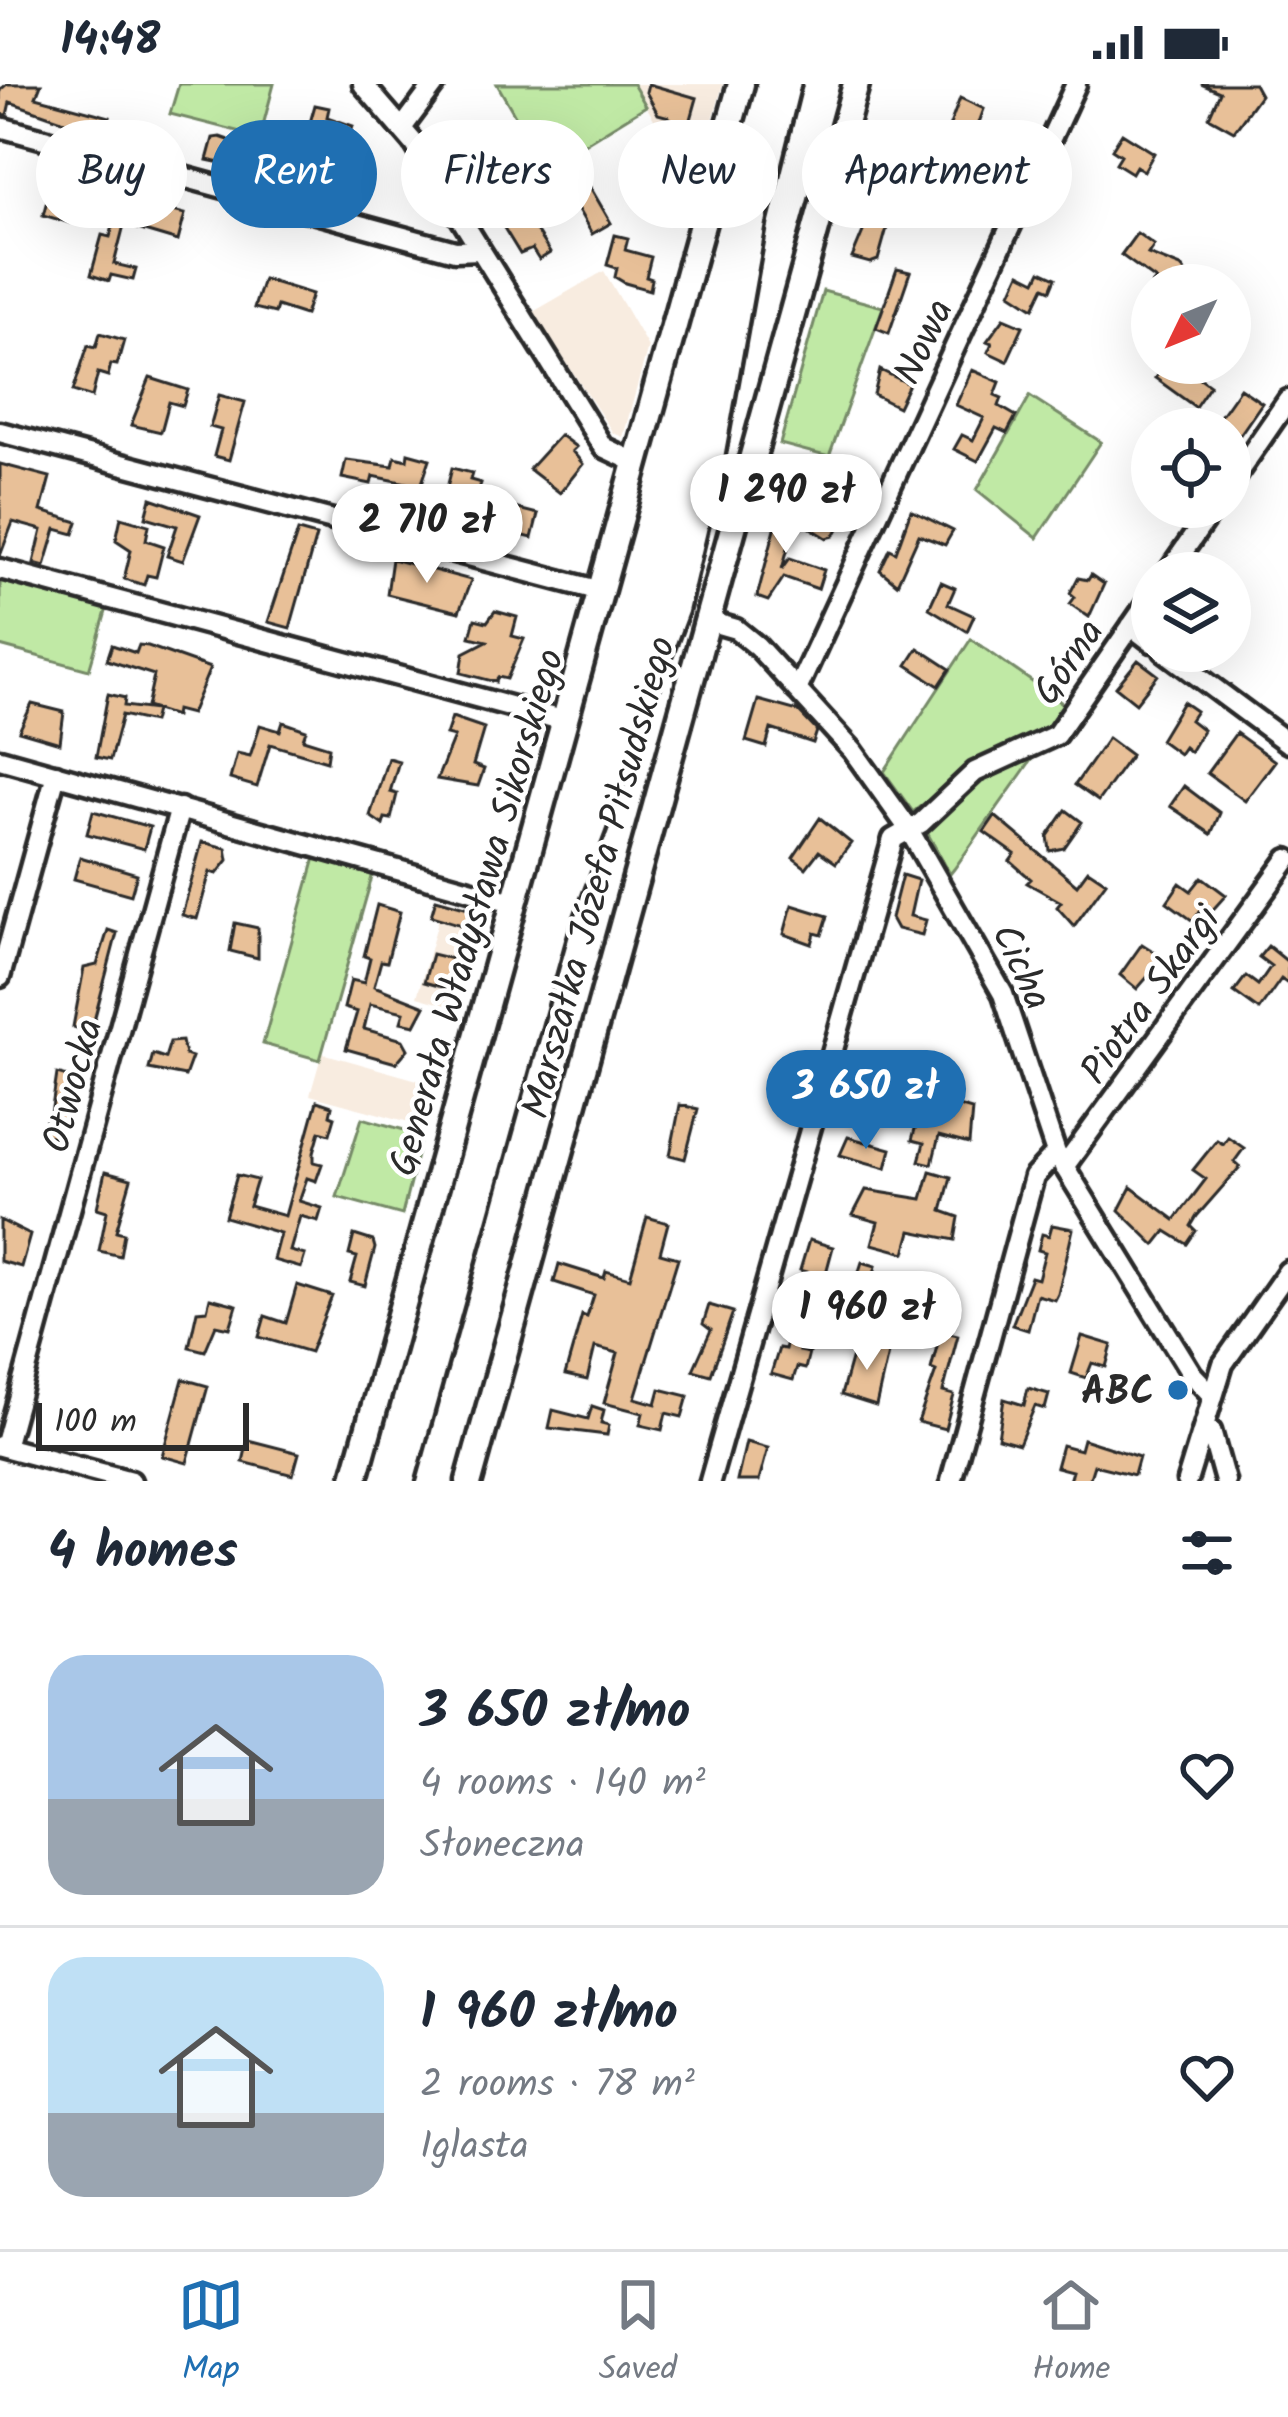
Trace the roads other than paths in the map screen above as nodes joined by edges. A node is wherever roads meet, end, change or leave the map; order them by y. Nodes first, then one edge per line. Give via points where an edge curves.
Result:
1 (363, 84) edge
2 (436, 84) edge
3 (741, 84) edge
4 (856, 84) edge
5 (1076, 84) edge
6 (408, 120) edge
7 (401, 125) edge
8 (0, 127) edge
9 (465, 228) edge
10 (479, 250) junction
11 (1288, 400) edge
12 (0, 432) edge
13 (1251, 454) edge
14 (637, 463) junction
15 (0, 569) edge
16 (601, 591) junction
17 (705, 620) junction
18 (1131, 626) edge
19 (1192, 672) edge
20 (797, 690) junction
21 (566, 721) junction
22 (1288, 743) edge
23 (0, 759) edge
24 (56, 774) junction
25 (180, 808) junction
26 (908, 829) junction
27 (1288, 859) edge
28 (516, 903) junction
29 (0, 977) edge
30 (1060, 1160) junction
31 (1288, 1270) edge
32 (1211, 1394) junction
33 (1211, 1431) dead end
34 (2, 1447) edge
35 (131, 1481) edge
36 (354, 1481) edge
37 (469, 1481) edge
38 (710, 1481) edge
39 (951, 1481) edge
40 (1187, 1481) edge
41 (1225, 1481) edge

1 - 7 street
2 - 6 street
3 - 14 main road, Generała Władysława Sikorskiego
4 - 17 main road, Marszałka Józefa Piłsudskiego
5 - 20 street, Nowa
8 - 10 street via 455,251
9 - 10 street
10 - 14 street via 603,447
11 - 13 street
12 - 16 street
14 - 16 main road, Generała Władysława Sikorskiego
15 - 21 street
16 - 21 main road, Generała Władysława Sikorskiego
17 - 20 street, Cicha via 748,637
17 - 37 main road, Marszałka Józefa Piłsudskiego
18 - 26 street, Górna via 1056,735 975,772
19 - 22 street
20 - 26 street, Cicha
21 - 28 main road, Generała Władysława Sikorskiego
23 - 24 street
24 - 25 street
24 - 29 street
25 - 28 street
25 - 34 street, Otwocka
26 - 30 street, Cicha via 1003,994
26 - 38 street via 893,838
27 - 30 street, Piotra Skargi
28 - 36 main road, Generała Władysława Sikorskiego
30 - 32 street, Cicha
30 - 39 street, Piotra Skargi via 1034,1177
31 - 32 street
32 - 40 street
33 - 41 street
34 - 35 street

